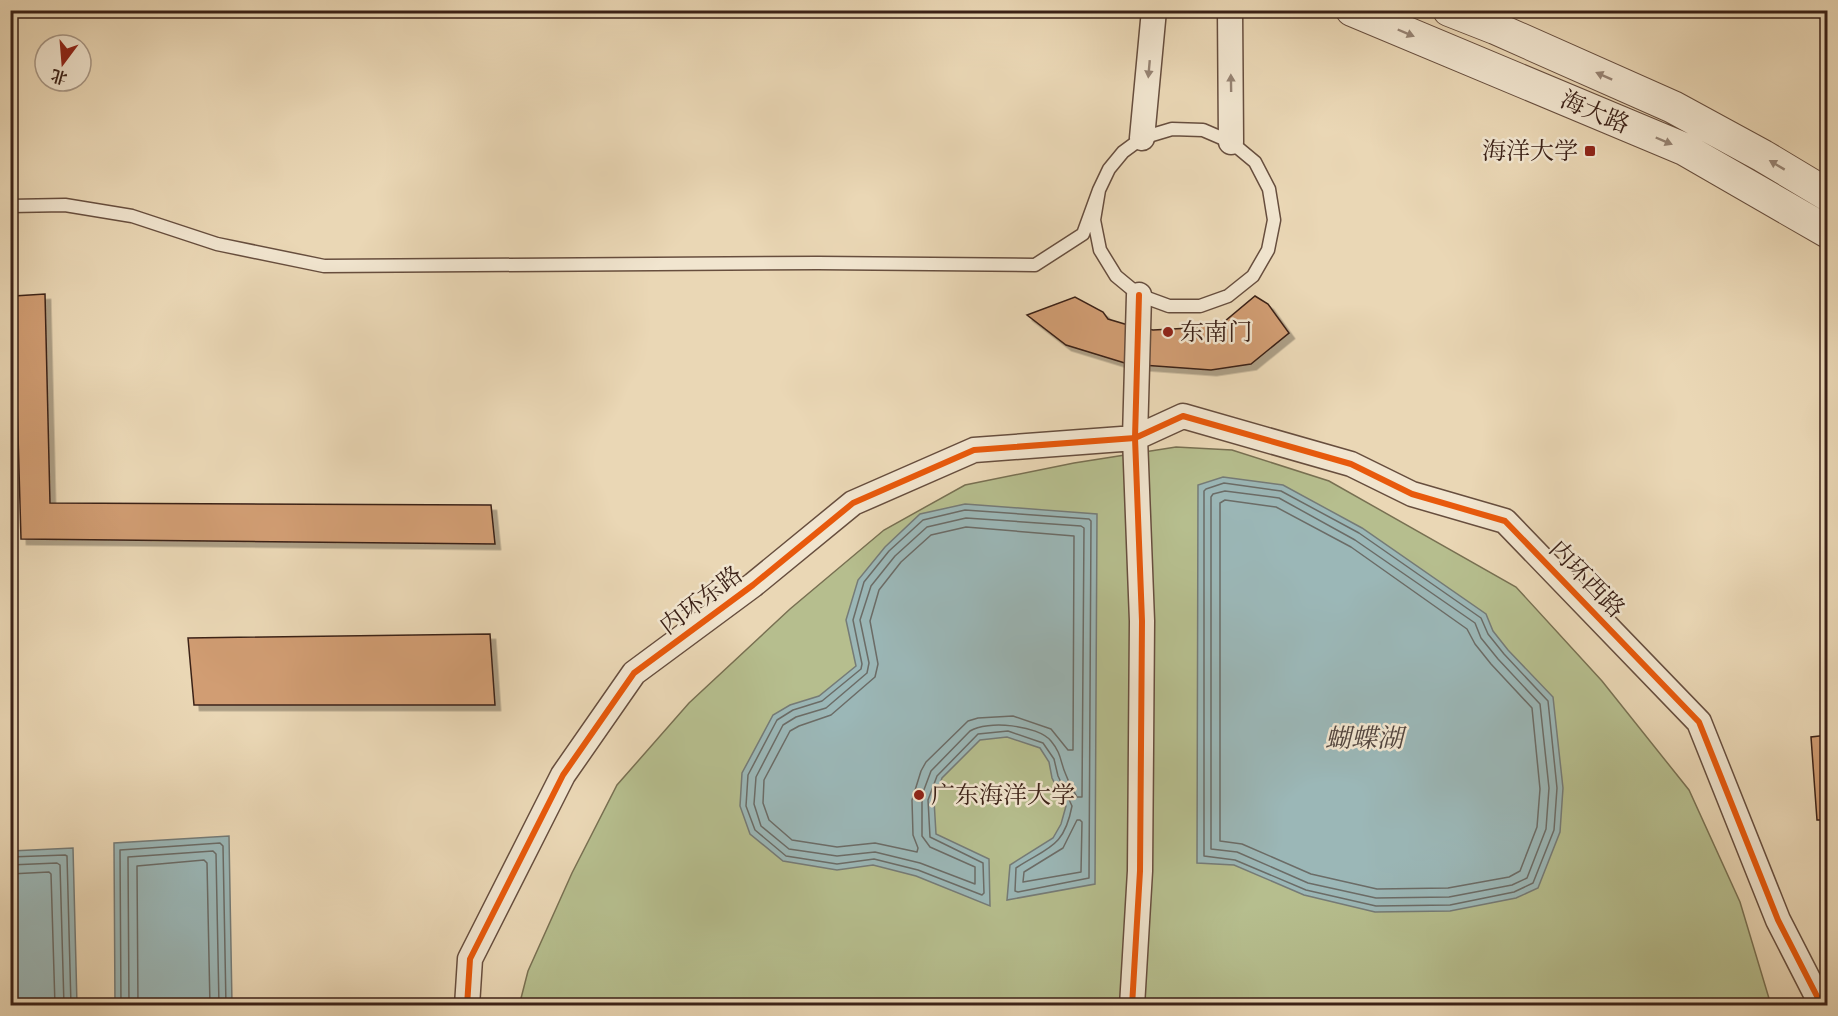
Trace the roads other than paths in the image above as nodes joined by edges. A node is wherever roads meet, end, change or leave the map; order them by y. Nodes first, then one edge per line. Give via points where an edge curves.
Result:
1 (1154, 10) edge
2 (1230, 10) edge
3 (1352, 10) edge
4 (1449, 10) edge
5 (1819, 10) edge
6 (1827, 15) edge
7 (1142, 138) junction
8 (1232, 142) junction
9 (1099, 190) junction
10 (1827, 195) edge
11 (10, 206) edge
12 (1827, 232) edge
13 (1139, 295) junction
14 (1135, 438) junction
15 (467, 1005) edge
16 (1132, 1005) edge
17 (1822, 1005) edge

1 -> 7 street
8 -> 2 street
3 -> 12 street, 海大路 via 1684,149
10 -> 4 street, 海大路 via 1673,107
5 - 6 lane
7 - 8 lane via 1172,129 1203,130
7 - 9 lane via 1109,169
8 - 13 lane via 1255,162 1269,189 1274,219 1268,250 1258,268 1228,296 1200,306 1169,306
9 - 11 lane via 1083,234 1035,265 324,266 217,244 132,216 65,205
9 - 13 lane via 1094,220 1100,250 1116,276
13 - 14 street
14 - 15 street, 内环东路 via 974,450 853,503 753,585 634,673 563,775 470,959
14 - 16 street via 1142,621 1140,871
14 - 17 street, 内环西路 via 1183,416 1350,464 1412,494 1505,520 1700,722 1778,920

